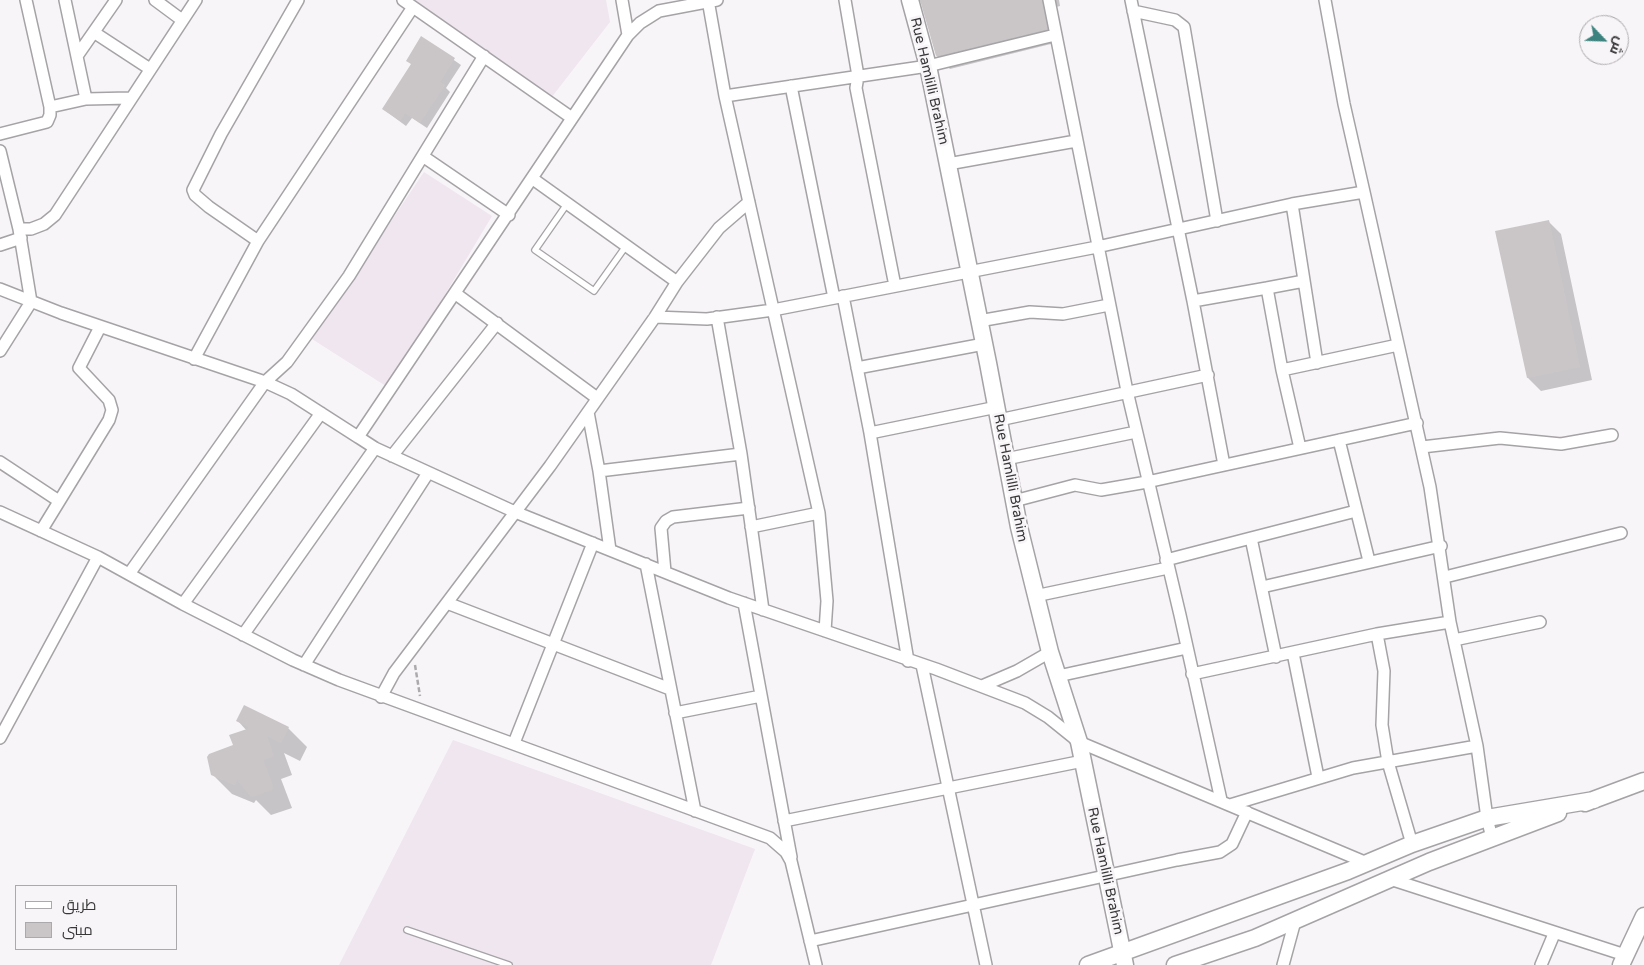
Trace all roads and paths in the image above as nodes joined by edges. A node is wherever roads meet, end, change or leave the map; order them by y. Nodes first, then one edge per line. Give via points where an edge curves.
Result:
1 (26, 0) edge
2 (65, 0) edge
3 (116, 0) edge
4 (155, 0) edge
5 (196, 0) edge
6 (298, 0) edge
7 (402, 0) edge
8 (622, 0) edge
9 (845, 0) edge
10 (910, 0) edge
11 (1049, 0) edge
12 (1325, 0) edge
13 (711, 1) edge
14 (1132, 6) edge
15 (413, 8) junction
16 (182, 20) junction
17 (95, 33) junction
18 (628, 35) junction
19 (1055, 35) junction
20 (77, 56) junction
21 (484, 56) junction
22 (928, 66) junction
23 (150, 69) junction
24 (858, 76) junction
25 (791, 86) junction
26 (725, 96) junction
27 (130, 98) junction
28 (86, 99) junction
29 (50, 107) junction
30 (572, 118) junction
31 (0, 134) edge
32 (1076, 140) junction
33 (0, 151) edge
34 (424, 157) junction
35 (948, 164) junction
36 (533, 180) junction
37 (1364, 192) junction
38 (749, 202) junction
39 (567, 204) junction
40 (1292, 204) junction
41 (509, 215) junction
42 (1218, 221) junction
43 (1178, 229) junction
44 (20, 233) junction
45 (258, 241) junction
46 (0, 245) edge
47 (626, 246) junction
48 (1098, 247) junction
49 (970, 272) junction
50 (677, 282) junction
51 (1304, 282) junction
52 (895, 286) junction
53 (1267, 288) junction
54 (0, 289) edge
55 (456, 294) junction
56 (838, 297) junction
57 (1193, 301) junction
58 (31, 302) junction
59 (1109, 305) junction
60 (773, 310) junction
61 (655, 317) junction
62 (717, 317) junction
63 (979, 321) junction
64 (497, 323) junction
65 (100, 326) junction
66 (984, 344) junction
67 (1398, 345) junction
68 (0, 351) edge
69 (194, 358) junction
70 (1318, 363) junction
71 (856, 368) junction
72 (1282, 370) junction
73 (1208, 375) junction
74 (265, 382) junction
75 (1127, 391) junction
76 (598, 398) junction
77 (588, 412) junction
78 (321, 414) junction
79 (998, 414) junction
80 (1416, 423) junction
81 (1136, 432) junction
82 (870, 433) junction
83 (1612, 435) dead end
84 (358, 437) junction
85 (1339, 440) junction
86 (1422, 446) junction
87 (375, 448) junction
88 (1300, 448) junction
89 (741, 454) junction
90 (392, 456) junction
91 (1006, 459) junction
92 (0, 462) edge
93 (1224, 465) junction
94 (600, 472) junction
95 (428, 473) junction
96 (1147, 482) junction
97 (59, 501) junction
98 (1014, 501) junction
99 (749, 508) junction
100 (1356, 511) junction
101 (0, 512) edge
102 (515, 512) junction
103 (819, 513) junction
104 (751, 526) junction
105 (41, 531) junction
106 (1622, 533) dead end
107 (1251, 538) junction
108 (593, 543) junction
109 (1441, 546) junction
110 (610, 550) junction
111 (98, 557) junction
112 (1369, 561) junction
113 (646, 564) junction
114 (1167, 564) junction
115 (664, 572) junction
116 (129, 574) junction
117 (1444, 577) junction
118 (1262, 587) junction
119 (1035, 596) junction
120 (447, 603) junction
121 (744, 603) junction
122 (183, 604) junction
123 (763, 610) junction
124 (1450, 622) junction
125 (1540, 622) dead end
126 (825, 631) junction
127 (1378, 634) junction
128 (243, 635) junction
129 (1454, 640) junction
130 (554, 643) junction
131 (412, 648) junction
132 (1187, 648) junction
133 (1050, 652) junction
134 (1294, 653) junction
135 (1276, 657) junction
136 (908, 661) junction
137 (304, 665) junction
138 (922, 665) junction
139 (1192, 674) junction
140 (1058, 676) junction
141 (982, 686) junction
142 (670, 689) junction
143 (761, 696) junction
144 (382, 697) junction
145 (422, 709) junction
146 (0, 711) edge
147 (675, 713) junction
148 (11, 716) junction
149 (0, 738) edge
150 (1079, 742) junction
151 (514, 743) junction
152 (1478, 746) junction
153 (1083, 761) junction
154 (1388, 762) junction
155 (1318, 777) junction
156 (1644, 781) edge
157 (947, 788) junction
158 (1594, 800) junction
159 (1225, 803) junction
160 (695, 811) junction
161 (1247, 812) junction
162 (1487, 818) junction
163 (784, 821) junction
164 (1492, 838) junction
165 (1412, 844) junction
166 (791, 861) junction
167 (1366, 862) junction
168 (1348, 871) junction
169 (1106, 875) junction
170 (1390, 879) junction
171 (1361, 892) junction
172 (974, 905) junction
173 (1644, 916) edge
174 (1295, 921) junction
175 (407, 930) dead end
176 (1554, 934) junction
177 (810, 941) junction
178 (1123, 959) edge
179 (1623, 960) edge
180 (508, 965) edge
181 (816, 965) edge
182 (986, 965) edge
183 (1088, 965) edge
184 (1175, 965) edge
185 (1283, 965) edge
186 (1541, 965) edge

1 - 29 street
2 - 20 street
3 - 17 street
4 - 16 street
5 - 16 street
6 - 45 street via 220,134 193,190 209,207
7 - 15 street
8 - 18 street
9 - 24 street
10 - 22 street, Rue Hamlilli Brahim
11 - 19 street
12 - 37 street
13 - 18 street via 659,11
13 - 26 street
14 - 42 street via 1184,26
14 - 43 street
15 - 21 street
15 - 45 street
16 - 23 street
17 - 20 street
17 - 23 street
18 - 30 street
19 - 22 street
19 - 32 street
20 - 28 street
21 - 30 street
21 - 34 street
22 - 24 street
22 - 35 street, Rue Hamlilli Brahim
23 - 27 street
24 - 25 street
24 - 52 street via 856,88
25 - 26 street
25 - 56 street
26 - 38 street
27 - 28 street
27 - 44 street via 55,215 44,224
28 - 29 street
29 - 31 street via 47,122
30 - 36 street
32 - 35 street
32 - 48 street
33 - 44 street
34 - 41 street
34 - 74 street via 348,276 287,362
35 - 49 street, Rue Hamlilli Brahim
36 - 39 street
36 - 41 street
37 - 40 street
37 - 67 street
38 - 50 street via 719,228
38 - 60 street
39 - 47 street
39 - 47 lane via 535,250 594,291
40 - 42 street
40 - 51 street
41 - 55 street
42 - 43 street
43 - 48 street
43 - 57 street
44 - 46 street
44 - 58 street
45 - 69 street
47 - 50 street
48 - 49 street
48 - 59 street
49 - 52 street
49 - 63 street, Rue Hamlilli Brahim
50 - 61 street
51 - 53 street
51 - 70 street
52 - 56 street
53 - 57 street
53 - 72 street
54 - 58 street
55 - 64 street
55 - 84 street
56 - 60 street
56 - 71 street
57 - 73 street
58 - 65 street
58 - 68 street
59 - 63 street via 1063,314 1030,312
59 - 75 street
60 - 62 street
60 - 103 street
61 - 62 street
61 - 76 street
62 - 89 street
63 - 66 street, Rue Hamlilli Brahim
64 - 76 street
64 - 90 street
65 - 69 street
65 - 97 street via 79,368 105,395 112,410
66 - 71 street
66 - 79 street, Rue Hamlilli Brahim
67 - 70 street
67 - 80 street
69 - 74 street
70 - 72 street
71 - 82 street
72 - 88 street
73 - 75 street
73 - 93 street
74 - 78 street
74 - 116 street
75 - 79 street
75 - 81 street
76 - 77 street
77 - 94 street
77 - 102 street
78 - 84 street
78 - 122 street
79 - 82 street
79 - 91 street, Rue Hamlilli Brahim
80 - 85 street
80 - 86 street
81 - 91 street
81 - 96 street
82 - 136 street
83 - 86 street via 1561,444 1500,438
84 - 87 street
85 - 88 street
85 - 100 street
86 - 109 street
87 - 90 street
87 - 128 street
88 - 93 street
89 - 94 street
89 - 99 street
90 - 95 street
91 - 98 street, Rue Hamlilli Brahim
92 - 97 street
93 - 96 street
94 - 110 street
95 - 102 street
95 - 137 street
96 - 98 street via 1101,490 1075,485
96 - 114 street
97 - 105 street
98 - 119 street, Rue Hamlilli Brahim
99 - 104 street
99 - 115 street via 666,520 661,528
100 - 107 street
100 - 112 street
101 - 105 street
102 - 108 street
102 - 120 street
103 - 104 street
103 - 126 street via 827,601
104 - 123 street
105 - 111 street
106 - 117 street
107 - 114 street
107 - 118 street
108 - 110 street
108 - 130 street
109 - 112 street
109 - 117 street
110 - 113 street
111 - 116 street
111 - 148 street
112 - 118 street
113 - 115 street
113 - 142 street
114 - 119 street
114 - 132 street
115 - 121 street
116 - 122 street
117 - 124 street
118 - 135 street
119 - 133 street, Rue Hamlilli Brahim
120 - 130 street
120 - 131 street
121 - 123 street
121 - 143 street
122 - 128 street
123 - 126 street
124 - 127 street
124 - 129 street
125 - 129 street
126 - 136 street
127 - 134 street
127 - 154 street via 1384,672 1382,725
128 - 137 street
129 - 152 street
130 - 142 street
130 - 151 street
131 - 144 street
131 - 145 path
132 - 139 street
132 - 140 street
133 - 140 street, Rue Hamlilli Brahim
133 - 141 street
134 - 135 street
134 - 155 street
135 - 139 street
136 - 138 street
137 - 144 street
138 - 141 street
138 - 157 street
139 - 159 street
140 - 150 street, Rue Hamlilli Brahim
141 - 150 street via 1048,716
142 - 147 street
143 - 147 street
143 - 163 street
144 - 145 street
145 - 151 street
146 - 148 street
147 - 160 street
148 - 149 street
150 - 153 street, Rue Hamlilli Brahim
150 - 159 street
151 - 160 street
152 - 154 street
152 - 162 street
153 - 157 street
153 - 169 street, Rue Hamlilli Brahim
154 - 155 street
154 - 165 street
155 - 159 street
156 - 158 street
157 - 163 street
157 - 172 street
158 - 162 street
158 - 164 street
159 - 161 street
160 - 166 street via 770,838
161 - 167 street
161 - 169 street via 1232,844 1220,852
162 - 164 street
162 - 165 street
163 - 166 street
164 - 170 street
165 - 167 street
166 - 177 street
167 - 168 street
168 - 171 street
168 - 178 street
169 - 172 street
169 - 178 street, Rue Hamlilli Brahim
170 - 171 street
170 - 176 street
171 - 174 street
172 - 177 street
172 - 182 street
173 - 179 street
174 - 184 street
174 - 185 street
175 - 180 lane
176 - 179 street
176 - 186 street
177 - 181 street
178 - 183 street

